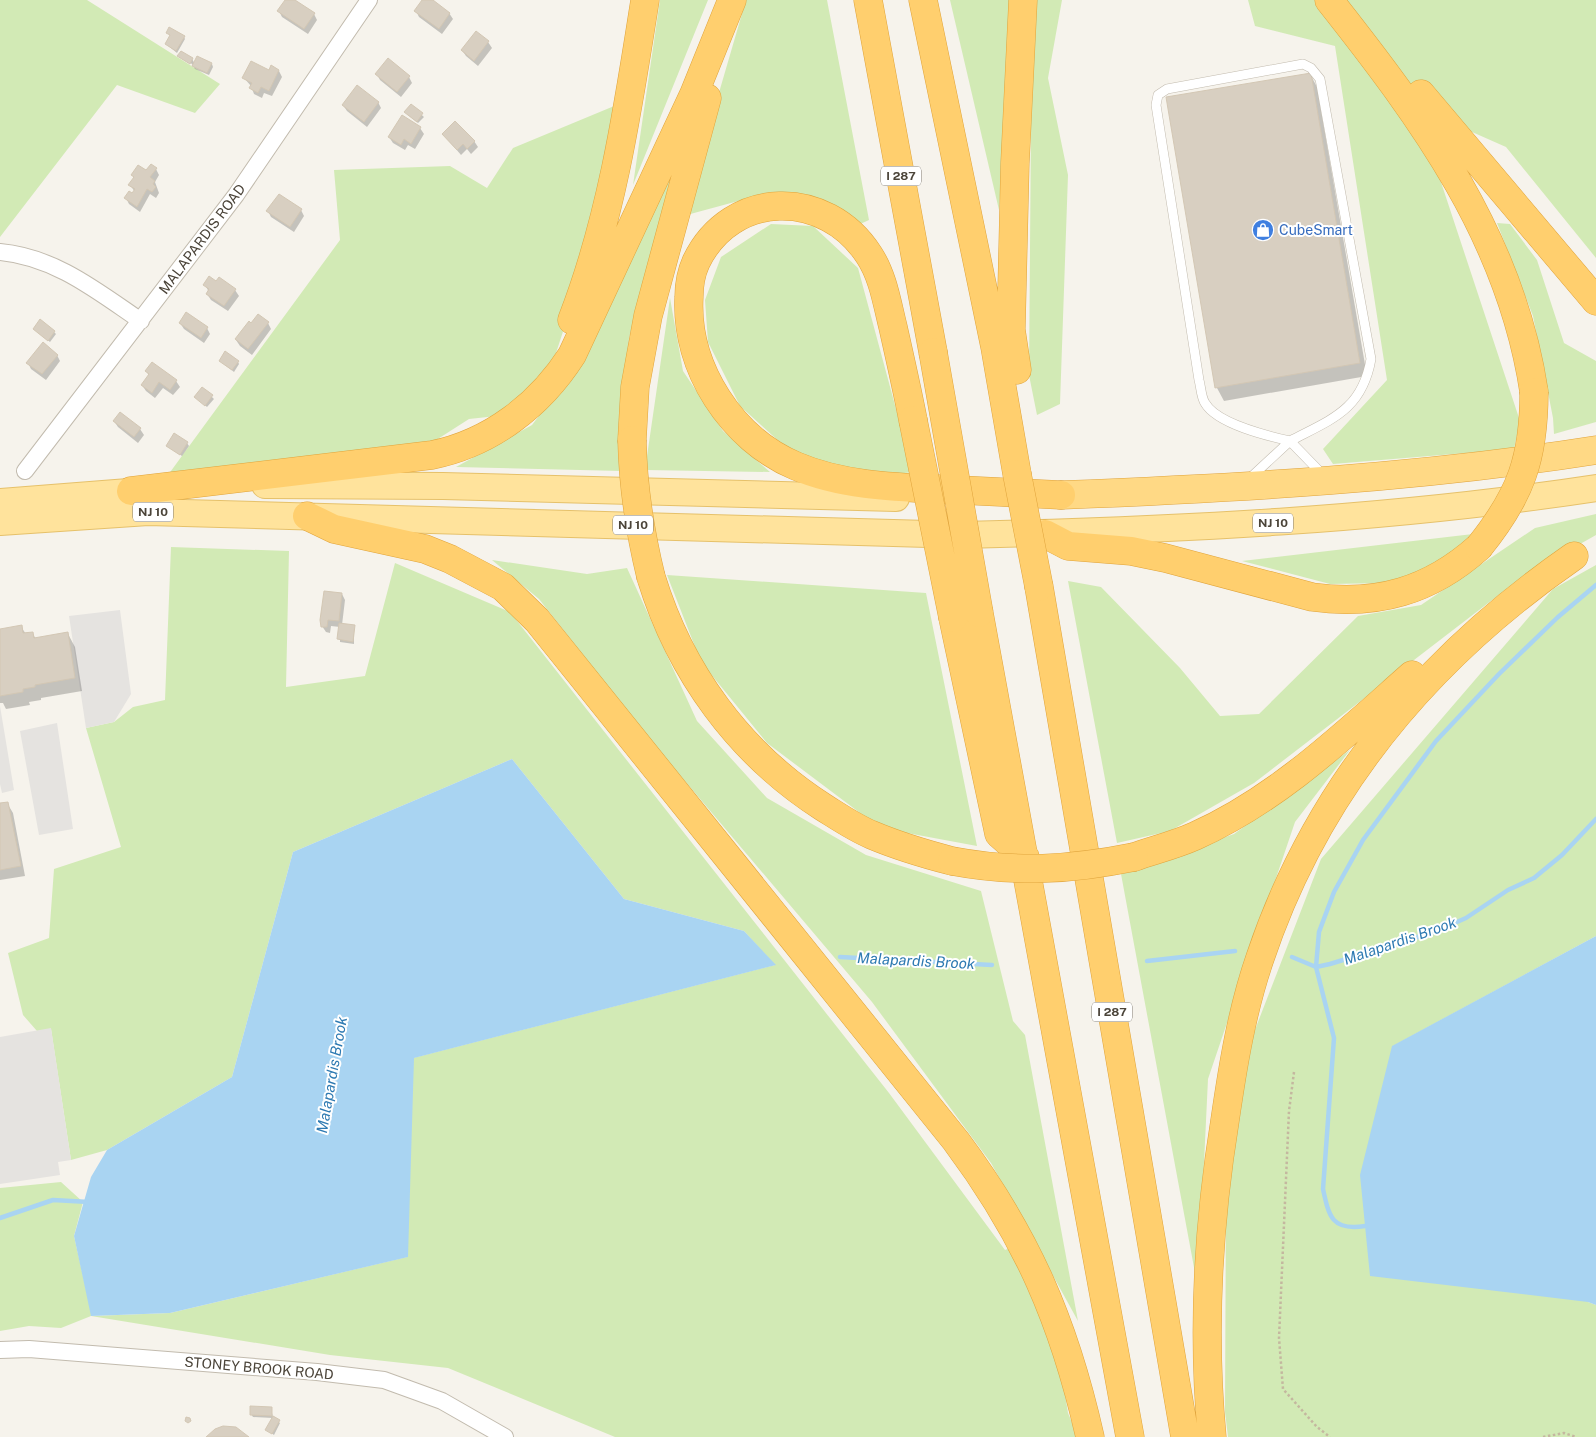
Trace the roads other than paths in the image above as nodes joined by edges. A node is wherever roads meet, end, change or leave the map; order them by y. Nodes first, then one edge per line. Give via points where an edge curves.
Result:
1 (369, 0) edge
2 (645, 0) edge
3 (732, 0) edge
4 (868, 0) edge
5 (923, 0) edge
6 (1023, 0) edge
7 (1331, 0) edge
8 (0, 252) edge
9 (1596, 301) edge
10 (141, 321) junction
11 (506, 423) junction
12 (1290, 441) junction
13 (1596, 450) edge
14 (25, 471) dead end
15 (1017, 474) junction
16 (1329, 481) junction
17 (1240, 488) junction
18 (1596, 488) edge
19 (131, 491) junction
20 (1061, 495) junction
21 (0, 502) edge
22 (307, 516) junction
23 (0, 522) edge
24 (1045, 534) junction
25 (1585, 550) edge
26 (966, 615) junction
27 (0, 1350) edge
28 (505, 1437) edge
29 (1090, 1437) edge
30 (1130, 1437) edge
31 (1185, 1437) edge
32 (1212, 1437) edge

1 - 10 street, MALAPARDIS ROAD via 236,195
2 - 11 highway via 613,185 582,292 551,366 539,386
3 - 11 highway via 694,94 572,355 557,379
3 - 25 highway, bridge via 648,316 635,387 632,440 635,490 643,544 660,607 681,653 725,720 750,750 800,792 842,820 902,847 952,861 1024,870 1087,866 1134,857 1196,836 1278,788 1472,624 1534,576
4 - 26 highway, I 287, bridge via 934,352
5 - 15 highway, I 287
6 - 15 highway via 1011,330 1020,390
7 - 9 highway via 1404,74
7 - 24 highway, bridge via 1419,118 1467,196 1490,244 1518,319 1534,392 1534,424 1527,465 1517,491 1499,522 1463,561 1417,588 1359,600 1312,597 1131,551 1068,546
8 - 10 street via 50,264 78,278
10 - 14 street, MALAPARDIS ROAD
11 - 19 highway via 473,442 432,455
12 - 12 lane via 1251,432 1211,410 1204,402 1156,104 1158,96 1167,89 1303,64 1312,68 1320,79 1371,359 1368,377 1360,394 1344,412
12 - 16 lane
12 - 17 lane
13 - 16 highway, NJ 10 via 1401,476
15 - 31 highway, I 287, bridge
16 - 17 highway, NJ 10
17 - 20 highway, NJ 10
18 - 24 main road, NJ 10 via 1347,518
19 - 20 main road, NJ 10 via 332,484 922,499
19 - 21 main road, NJ 10
20 - 26 highway, bridge via 892,487 860,482 797,467 760,446 736,424 720,402 708,383 691,338 690,285 695,264 712,237 742,216 782,205 812,209 847,229 870,257 882,282 913,420
22 - 23 main road, NJ 10 via 148,512
22 - 24 main road, NJ 10 via 963,535
22 - 29 highway via 334,529 425,549 450,559 503,587 537,620 956,1140 989,1187 1021,1239 1067,1345
25 - 32 highway via 1498,614 1410,699 1351,774 1301,856 1280,903 1243,1015 1218,1163 1208,1246 1206,1378
26 - 30 highway, I 287 via 1025,857
27 - 28 street, STONEY BROOK ROAD via 29,1349 384,1380 442,1401

